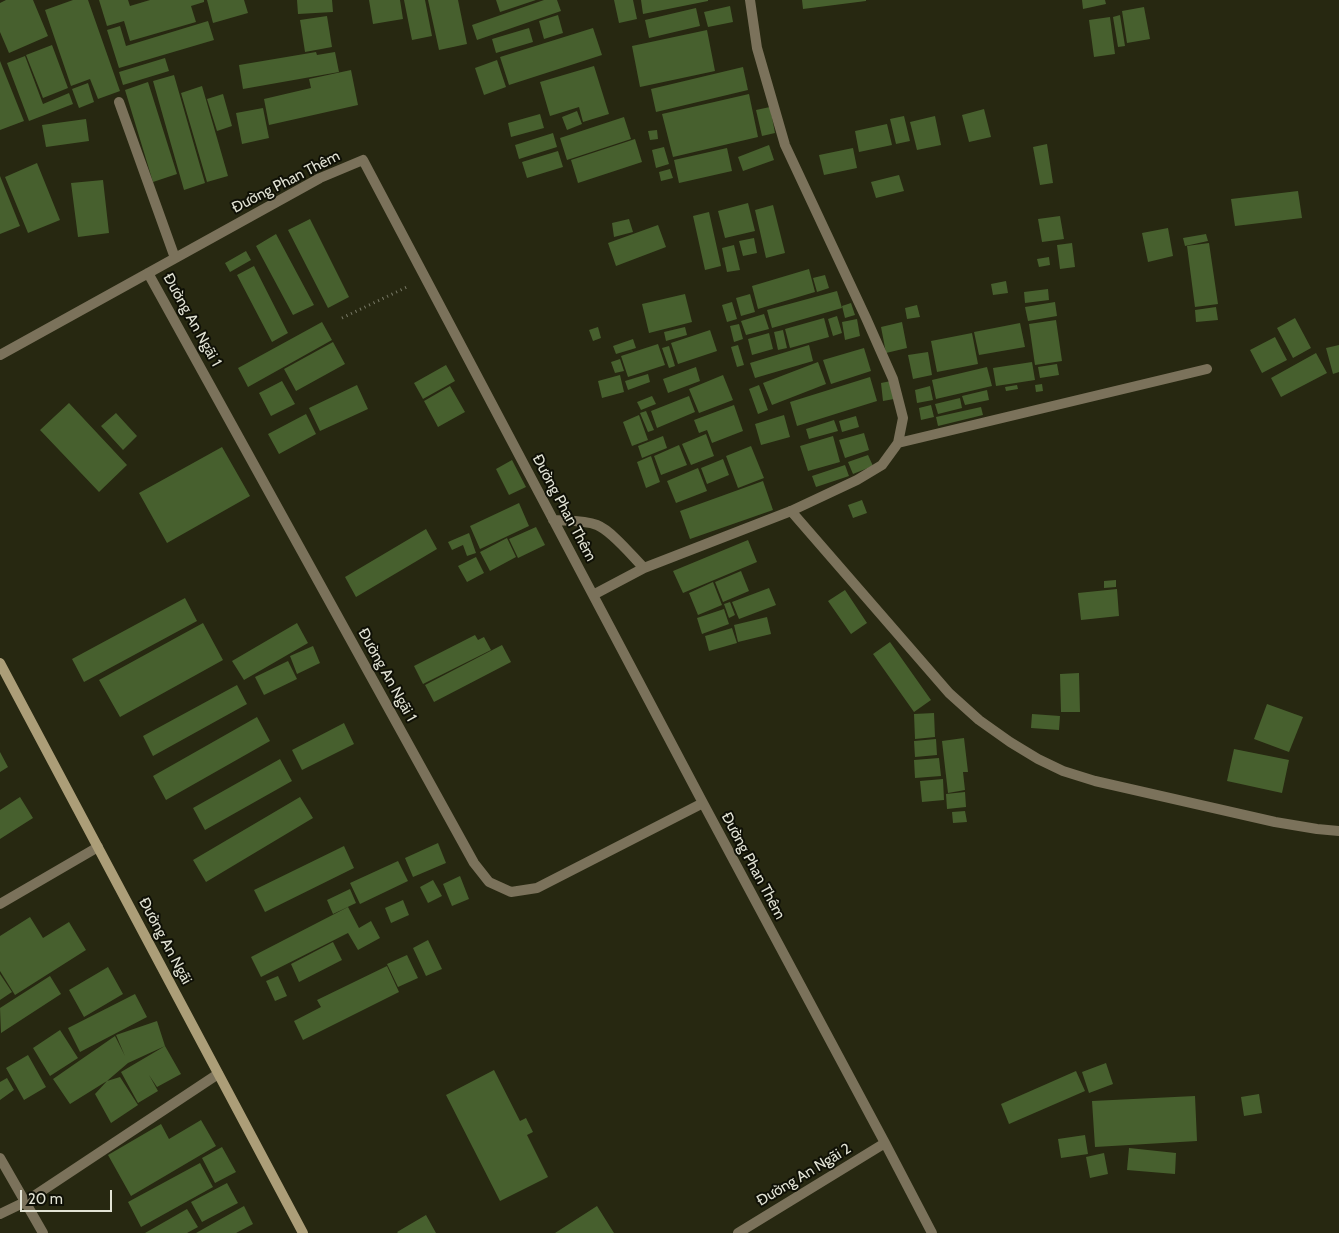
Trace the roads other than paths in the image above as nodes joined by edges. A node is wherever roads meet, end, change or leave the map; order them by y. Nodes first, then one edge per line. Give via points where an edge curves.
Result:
1 (750, 0) edge
2 (119, 102) dead end
3 (175, 258) junction
4 (148, 273) junction
5 (0, 355) edge
6 (1207, 369) dead end
7 (898, 443) junction
8 (791, 511) junction
9 (553, 520) junction
10 (644, 568) junction
11 (593, 595) junction
12 (0, 663) edge
13 (702, 803) junction
14 (1339, 831) edge
15 (98, 847) junction
16 (0, 904) edge
17 (218, 1074) junction
18 (885, 1143) junction
19 (0, 1158) edge
20 (25, 1202) junction
21 (0, 1214) edge
22 (43, 1233) edge
23 (303, 1233) edge
24 (738, 1233) edge
25 (932, 1233) edge

1 - 7 street via 757,48 785,145 893,379 903,418
2 - 3 street
3 - 4 street, Đường Phan Thêm
3 - 9 street, Đường Phan Thêm via 320,178 363,160
4 - 5 street, Đường Phan Thêm
4 - 13 street, Đường An Ngãi 1 via 474,863 489,882 511,892 537,888
6 - 7 street
7 - 8 street via 882,465 858,480
8 - 10 street
8 - 14 street via 949,693 979,720 1038,759 1095,782 1275,822
9 - 10 street via 598,526
9 - 11 street, Đường Phan Thêm
10 - 11 street
11 - 13 street, Đường Phan Thêm
12 - 15 main road, Đường An Ngãi
13 - 18 street, Đường Phan Thêm
15 - 16 street
15 - 17 main road, Đường An Ngãi
17 - 20 street
17 - 23 main road, Đường An Ngãi
18 - 24 street, Đường An Ngãi 2
18 - 25 street, Đường Phan Thêm
19 - 20 street
20 - 21 street
20 - 22 street

